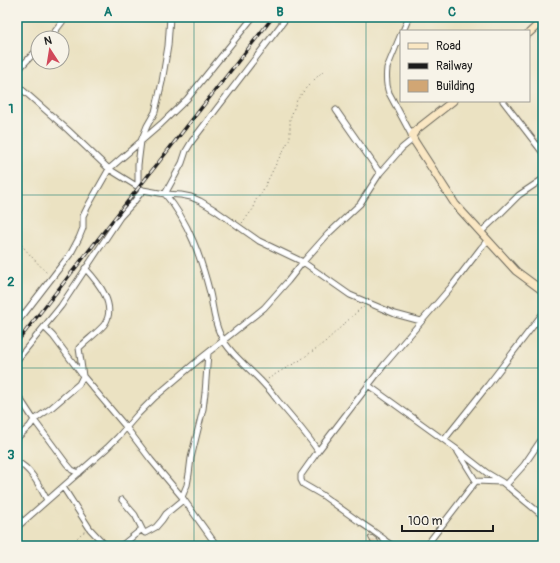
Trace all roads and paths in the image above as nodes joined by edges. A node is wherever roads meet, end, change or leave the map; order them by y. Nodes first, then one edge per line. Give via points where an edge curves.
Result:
1 (66, 17) edge
2 (170, 17) edge
3 (253, 17) edge
4 (287, 17) edge
5 (409, 17) edge
6 (543, 18) edge
7 (56, 30) edge
8 (402, 30) edge
9 (530, 32) edge
10 (400, 36) edge
11 (30, 57) edge
12 (17, 71) edge
13 (324, 71) dead end
14 (17, 85) edge
15 (452, 102) edge
16 (504, 102) edge
17 (336, 110) dead end
18 (412, 137) junction
19 (141, 142) junction
20 (543, 153) edge
21 (109, 169) junction
22 (380, 173) junction
23 (543, 178) edge
24 (140, 189) junction
25 (165, 194) junction
26 (240, 227) junction
27 (481, 232) junction
28 (17, 238) edge
29 (488, 240) junction
30 (303, 262) junction
31 (85, 268) junction
32 (53, 277) junction
33 (543, 291) edge
34 (370, 303) junction
35 (543, 313) edge
36 (24, 314) junction
37 (17, 316) edge
38 (421, 321) junction
39 (17, 322) edge
40 (44, 327) junction
41 (224, 340) junction
42 (208, 353) junction
43 (17, 360) edge
44 (83, 376) junction
45 (263, 382) junction
46 (368, 385) junction
47 (17, 394) edge
48 (34, 420) junction
49 (126, 427) junction
50 (17, 438) edge
51 (543, 439) edge
52 (444, 440) junction
53 (456, 448) junction
54 (318, 451) junction
55 (17, 462) edge
56 (79, 473) junction
57 (476, 481) junction
58 (504, 483) junction
59 (63, 487) junction
60 (182, 499) junction
61 (47, 500) junction
62 (122, 500) dead end
63 (17, 513) edge
64 (543, 516) edge
65 (22, 523) junction
66 (17, 527) edge
67 (90, 529) junction
68 (142, 529) junction
69 (384, 539) junction
70 (69, 546) edge
71 (106, 546) edge
72 (121, 546) edge
73 (217, 546) edge
74 (387, 546) edge
75 (394, 546) edge
76 (426, 546) edge

1 - 7 street
2 - 19 street via 168,46 155,112
3 - 19 street via 186,99
4 - 25 street via 192,141
5 - 8 street
6 - 9 street
10 - 18 street via 387,68 387,88
11 - 12 street
13 - 26 path via 306,88 298,100 290,119 290,137 286,147 250,215
14 - 21 street
15 - 18 street via 416,130
16 - 20 street
17 - 22 street
18 - 22 street
18 - 27 street via 455,204
19 - 21 street
19 - 24 street via 138,165
21 - 24 street
21 - 32 street via 86,211 79,238
22 - 30 street via 360,204
23 - 27 street via 519,195
24 - 25 street
24 - 31 street via 133,203 120,217
25 - 26 street via 191,197
25 - 41 street via 182,218 201,261 220,334
26 - 30 street via 259,241
27 - 29 street
28 - 32 path via 47,274
29 - 33 street via 516,271
29 - 38 street
30 - 34 street via 350,295
30 - 41 street via 264,308
31 - 40 street
31 - 44 street via 106,298 109,311 104,325 79,348
32 - 36 street
34 - 38 street via 395,314
34 - 45 path via 360,309 325,342
35 - 52 street
36 - 37 street
36 - 39 street
38 - 46 street
40 - 43 street
40 - 44 street
41 - 42 street
41 - 45 street via 244,365
42 - 49 street via 155,397
42 - 60 street via 203,408
44 - 48 street via 68,395
44 - 49 street
45 - 54 street
46 - 52 street
46 - 54 street
47 - 48 street
48 - 50 street
48 - 56 street via 66,463
49 - 56 street via 118,438
49 - 60 street
51 - 58 street via 524,465
52 - 53 street
53 - 57 street
53 - 58 street
54 - 69 street via 301,475 303,484
55 - 61 street via 31,474
56 - 59 street
57 - 58 street
57 - 76 street
58 - 64 street
59 - 61 street
59 - 67 street
60 - 68 street via 156,527 145,533
60 - 73 street
61 - 65 street
62 - 68 street via 135,515
63 - 65 street
65 - 66 street
67 - 70 path
67 - 71 street
68 - 72 street
69 - 74 street
69 - 75 street

